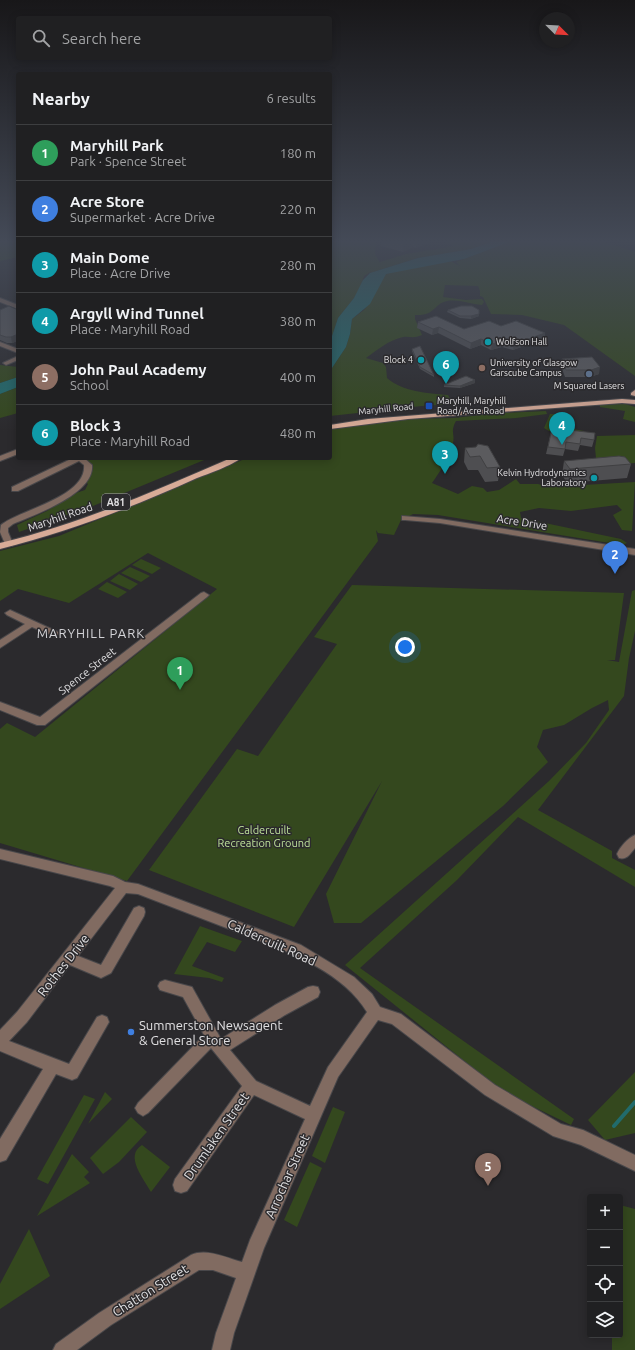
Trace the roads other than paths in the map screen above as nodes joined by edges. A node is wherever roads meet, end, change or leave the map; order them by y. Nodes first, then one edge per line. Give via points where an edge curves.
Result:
1 (0, 344) edge
2 (16, 351) edge
3 (16, 359) edge
4 (6, 363) dead end
5 (634, 397) edge
6 (332, 422) edge
7 (332, 427) edge
8 (16, 452) edge
9 (0, 459) edge
10 (75, 460) edge
11 (81, 460) edge
12 (219, 460) edge
13 (231, 460) edge
14 (201, 470) junction
15 (15, 489) dead end
16 (405, 518) dead end
17 (6, 542) edge
18 (0, 546) edge
19 (635, 552) edge
20 (204, 595) dead end
21 (10, 612) dead end
22 (32, 623) junction
23 (55, 634) dead end
24 (0, 646) edge
25 (2, 709) edge
26 (635, 840) edge
27 (0, 854) edge
28 (623, 854) dead end
29 (123, 887) junction
30 (139, 912) dead end
31 (68, 958) junction
32 (165, 986) dead end
33 (313, 992) dead end
34 (375, 1012) junction
35 (102, 1022) dead end
36 (0, 1040) edge
37 (215, 1043) junction
38 (0, 1044) edge
39 (53, 1066) junction
40 (251, 1086) junction
41 (144, 1108) dead end
42 (314, 1115) junction
43 (0, 1154) edge
44 (635, 1163) edge
45 (181, 1185) dead end
46 (246, 1272) junction
47 (62, 1350) edge
48 (221, 1350) edge

1 - 2 street
3 - 4 street
5 - 6 main road, Maryhill Road via 407,411
5 - 7 main road, Maryhill Road via 622,401 416,416
8 - 9 street
10 - 15 street
11 - 17 street via 88,466 84,478 74,490 60,500 10,522 4,527
12 - 14 main road, Maryhill Road / A81
13 - 14 main road, Maryhill Road / A81
14 - 17 main road, Maryhill Road / A81 via 76,519
16 - 19 street, Acre Drive via 440,521
17 - 18 main road, Maryhill Road / A81
20 - 25 street, Spence Street via 41,722
21 - 22 street
22 - 23 street
22 - 24 street
26 - 28 street
27 - 29 street, Caldercuilt Road via 113,882
29 - 31 street, Rothes Drive
29 - 34 street, Caldercuilt Road via 138,889 296,949 349,981 367,999
30 - 31 street via 106,969 101,972
31 - 36 street, Rothes Drive via 22,1017
32 - 37 street, Drumlaken Street via 187,992
33 - 37 street
34 - 42 street, Arrochar Street via 333,1072
34 - 44 street via 396,1019 490,1090 558,1130 583,1138
35 - 39 street via 72,1073
37 - 40 street, Drumlaken Street
37 - 41 street
38 - 39 street
39 - 43 street
40 - 42 street, Drumlaken Street
40 - 45 street, Drumlaken Street
42 - 46 street, Arrochar Street
46 - 47 street, Chatton Street via 213,1262 197,1261 105,1319
46 - 48 street, Arrochar Street

